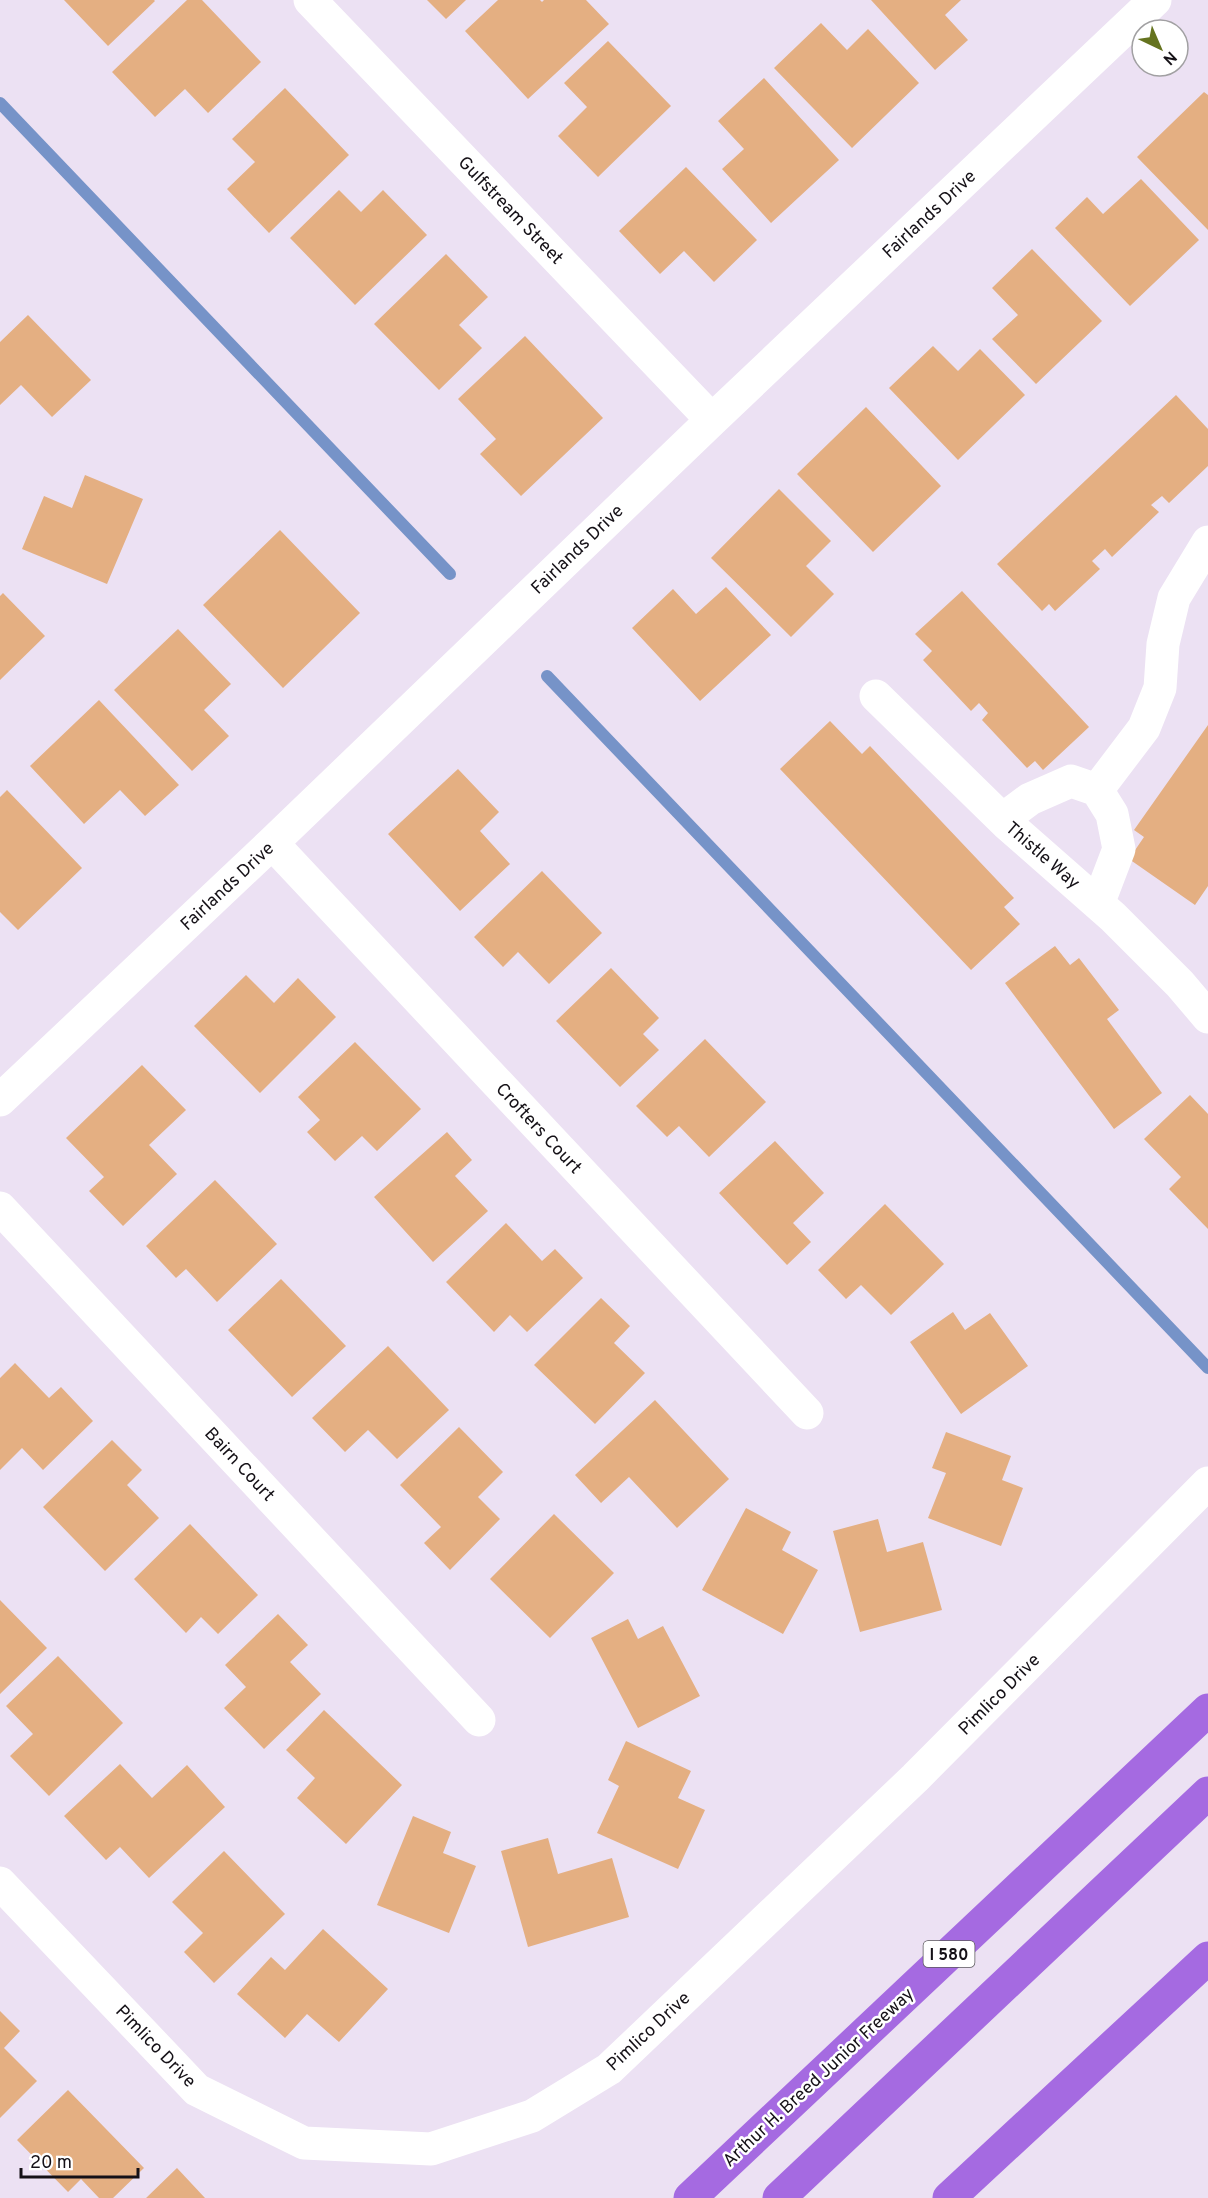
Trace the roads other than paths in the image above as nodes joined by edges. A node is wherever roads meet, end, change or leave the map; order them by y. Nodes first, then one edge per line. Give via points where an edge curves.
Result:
1 (310, 0) edge
2 (1155, 0) edge
3 (712, 420) junction
4 (1208, 542) edge
5 (876, 696) dead end
6 (1097, 790) junction
7 (1003, 819) junction
8 (272, 843) junction
9 (1098, 904) junction
10 (1208, 1017) edge
11 (0, 1100) edge
12 (0, 1208) edge
13 (807, 1413) dead end
14 (1208, 1483) edge
15 (1208, 1710) edge
16 (479, 1720) dead end
17 (1208, 1793) edge
18 (0, 1883) edge
19 (1208, 1958) edge
20 (690, 2198) edge
21 (779, 2198) edge
22 (949, 2198) edge

1 - 3 street, Gulfstream Street
2 - 3 street, Fairlands Drive
3 - 8 street, Fairlands Drive
4 - 6 street via 1174,598 1163,644 1160,688 1144,728
5 - 7 street, Thistle Way
6 - 7 street via 1071,781 1030,799
6 - 9 street via 1112,814 1119,849
7 - 9 street, Thistle Way
8 - 11 street, Fairlands Drive
8 - 13 street, Crofters Court
9 - 10 street, Thistle Way
12 - 16 street, Bairn Court
14 - 18 street, Pimlico Drive via 915,1778 609,2069 532,2116 431,2149 304,2143 197,2090
15 - 20 highway, Arthur H. Breed Junior Freeway / I 580
17 - 21 highway
19 - 22 highway

